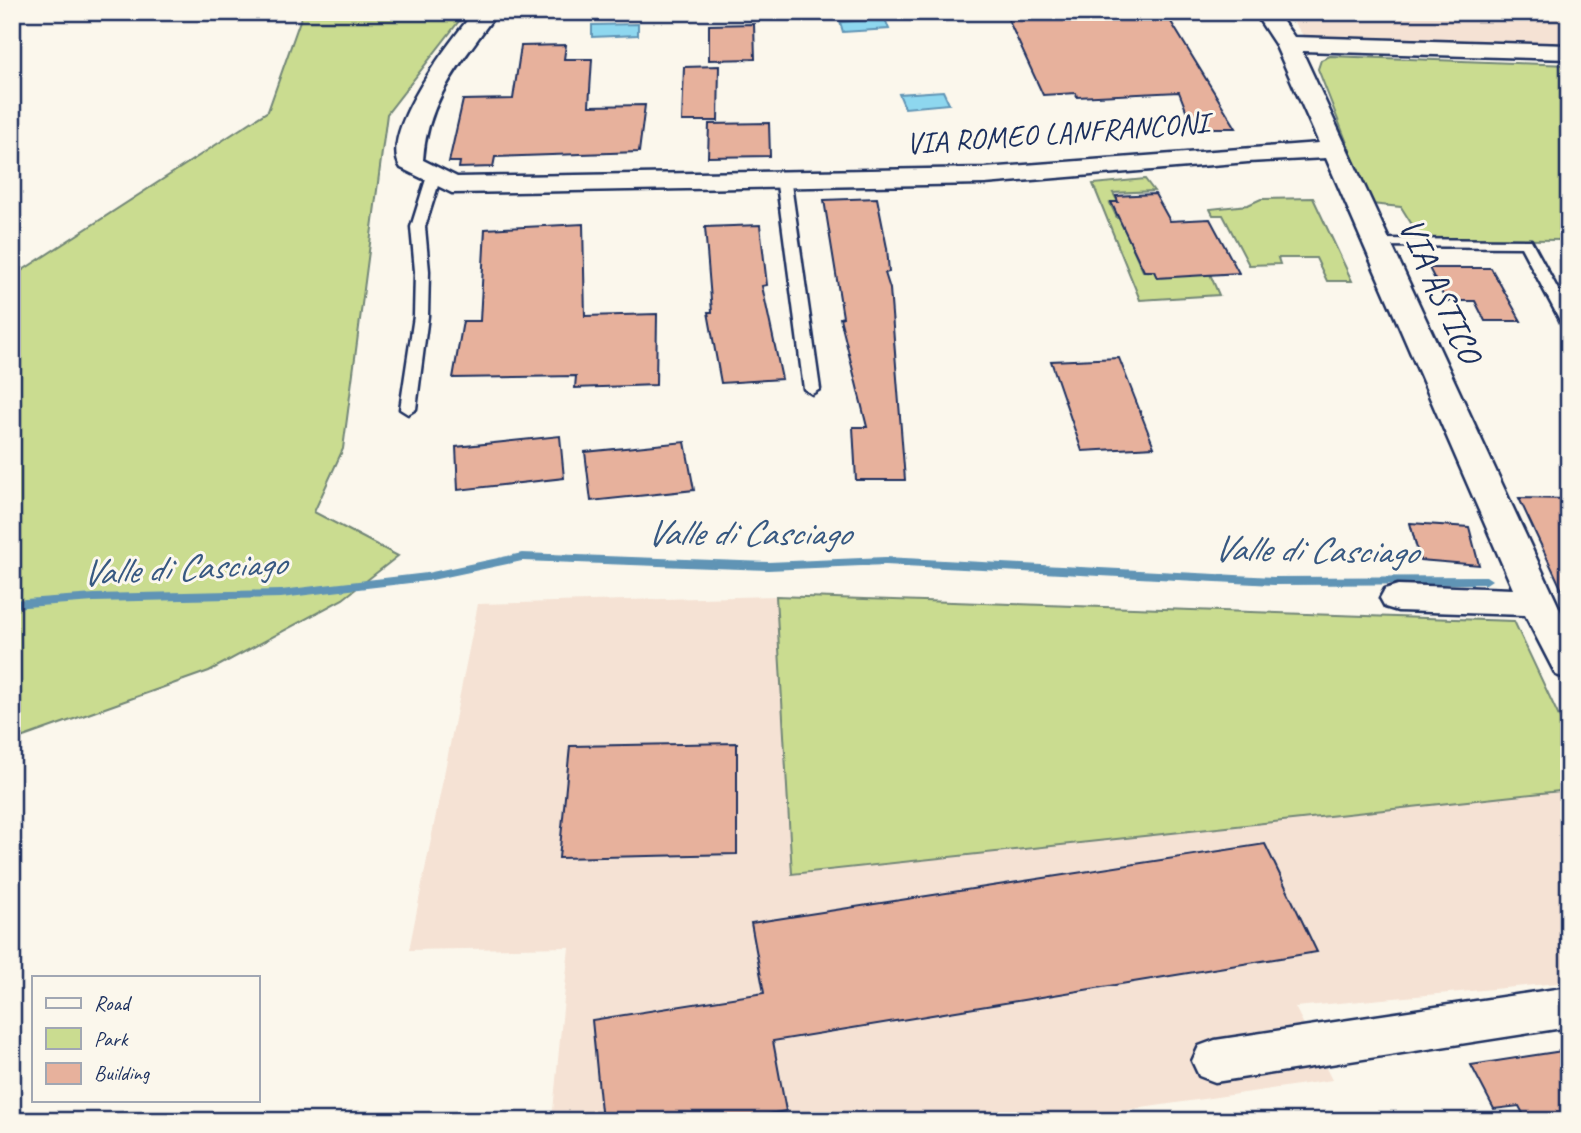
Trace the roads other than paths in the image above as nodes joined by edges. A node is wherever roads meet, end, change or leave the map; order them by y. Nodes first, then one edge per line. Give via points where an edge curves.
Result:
1 (486, 12) edge
2 (1265, 12) edge
3 (1287, 44) junction
4 (1569, 52) edge
5 (1336, 150) junction
6 (434, 176) junction
7 (783, 177) junction
8 (1378, 243) junction
9 (1569, 324) edge
10 (812, 389) dead end
11 (408, 409) dead end
12 (1398, 598) dead end
13 (1537, 603) junction
14 (1569, 666) edge
15 (1569, 1007) edge
16 (1214, 1061) dead end

1 - 6 street, VIA ROMEO LANFRANCONI via 448,58 420,111 409,145 410,163
2 - 3 street, VIA ASTICO
3 - 4 street
3 - 5 street, VIA ASTICO
5 - 7 street, VIA ROMEO LANFRANCONI via 1047,173
5 - 8 street, VIA ASTICO
6 - 7 street, VIA ROMEO LANFRANCONI via 452,185 495,186
6 - 11 lane via 418,226 421,316
7 - 10 lane
8 - 9 lane via 1526,243
8 - 13 street, VIA ASTICO
12 - 13 street
13 - 14 street, VIA ASTICO
15 - 16 street

